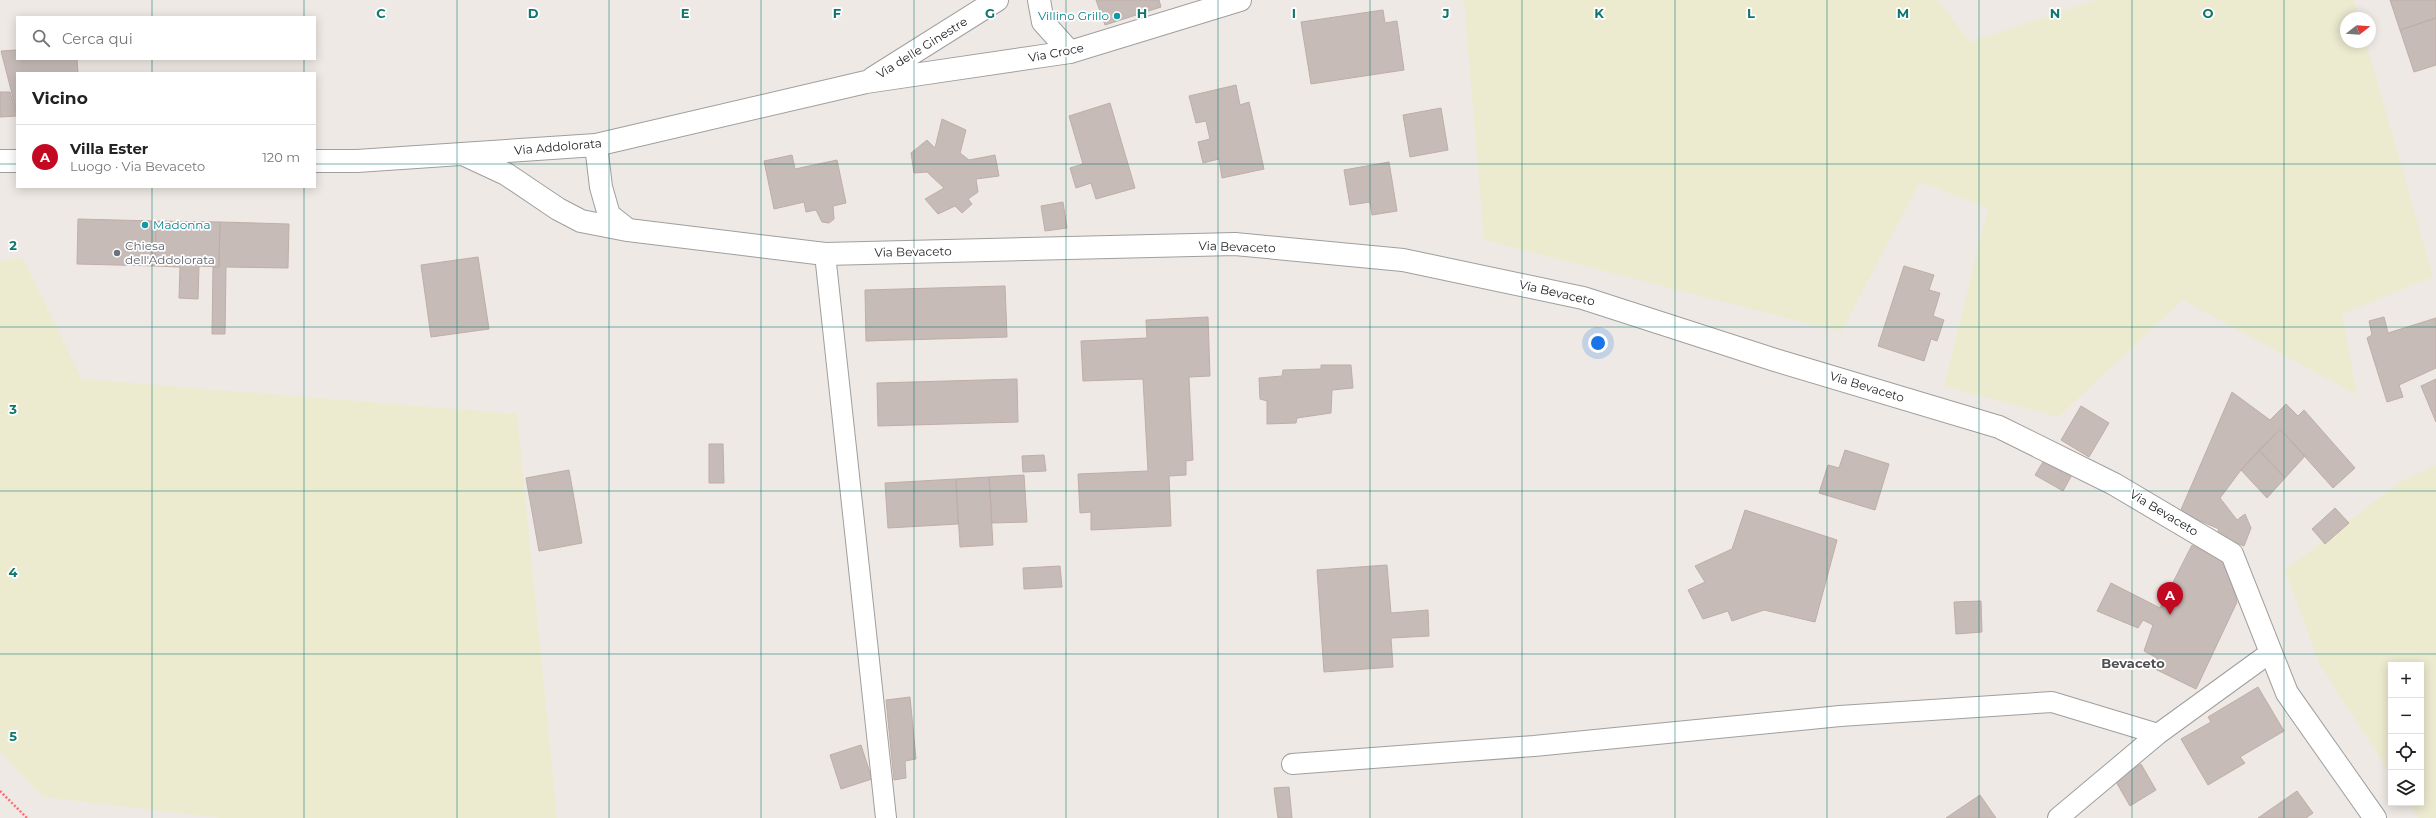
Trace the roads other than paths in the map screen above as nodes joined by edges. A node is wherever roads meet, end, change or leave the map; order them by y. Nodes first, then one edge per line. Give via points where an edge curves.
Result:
1 (997, 0) edge
2 (1039, 0) edge
3 (1240, 0) edge
4 (1070, 52) junction
5 (866, 82) junction
6 (596, 146) junction
7 (463, 154) junction
8 (0, 161) edge
9 (16, 161) edge
10 (316, 161) edge
11 (628, 230) junction
12 (825, 254) junction
13 (2271, 652) junction
14 (2158, 734) junction
15 (1292, 764) dead end
16 (886, 818) edge
17 (2058, 818) edge
18 (2375, 818) edge

1 - 5 street, Via delle Ginestre
2 - 4 street via 1043,22
3 - 4 street, Via Croce
4 - 5 street, Via Croce
5 - 6 street, Via Addolorata
6 - 7 street, Via Addolorata
6 - 11 street via 601,187 609,215
7 - 10 street, Via Addolorata
7 - 11 street, Via Bevaceto via 506,174 558,210 581,221
8 - 9 street
11 - 12 street, Via Bevaceto
12 - 13 street, Via Bevaceto via 1236,244 1403,260 1583,298 1775,360 1999,427 2114,484 2232,554
12 - 16 lane
13 - 14 lane
13 - 18 street, Via Bevaceto via 2287,693
14 - 15 lane via 2052,702 1840,716 1534,746
14 - 17 lane

